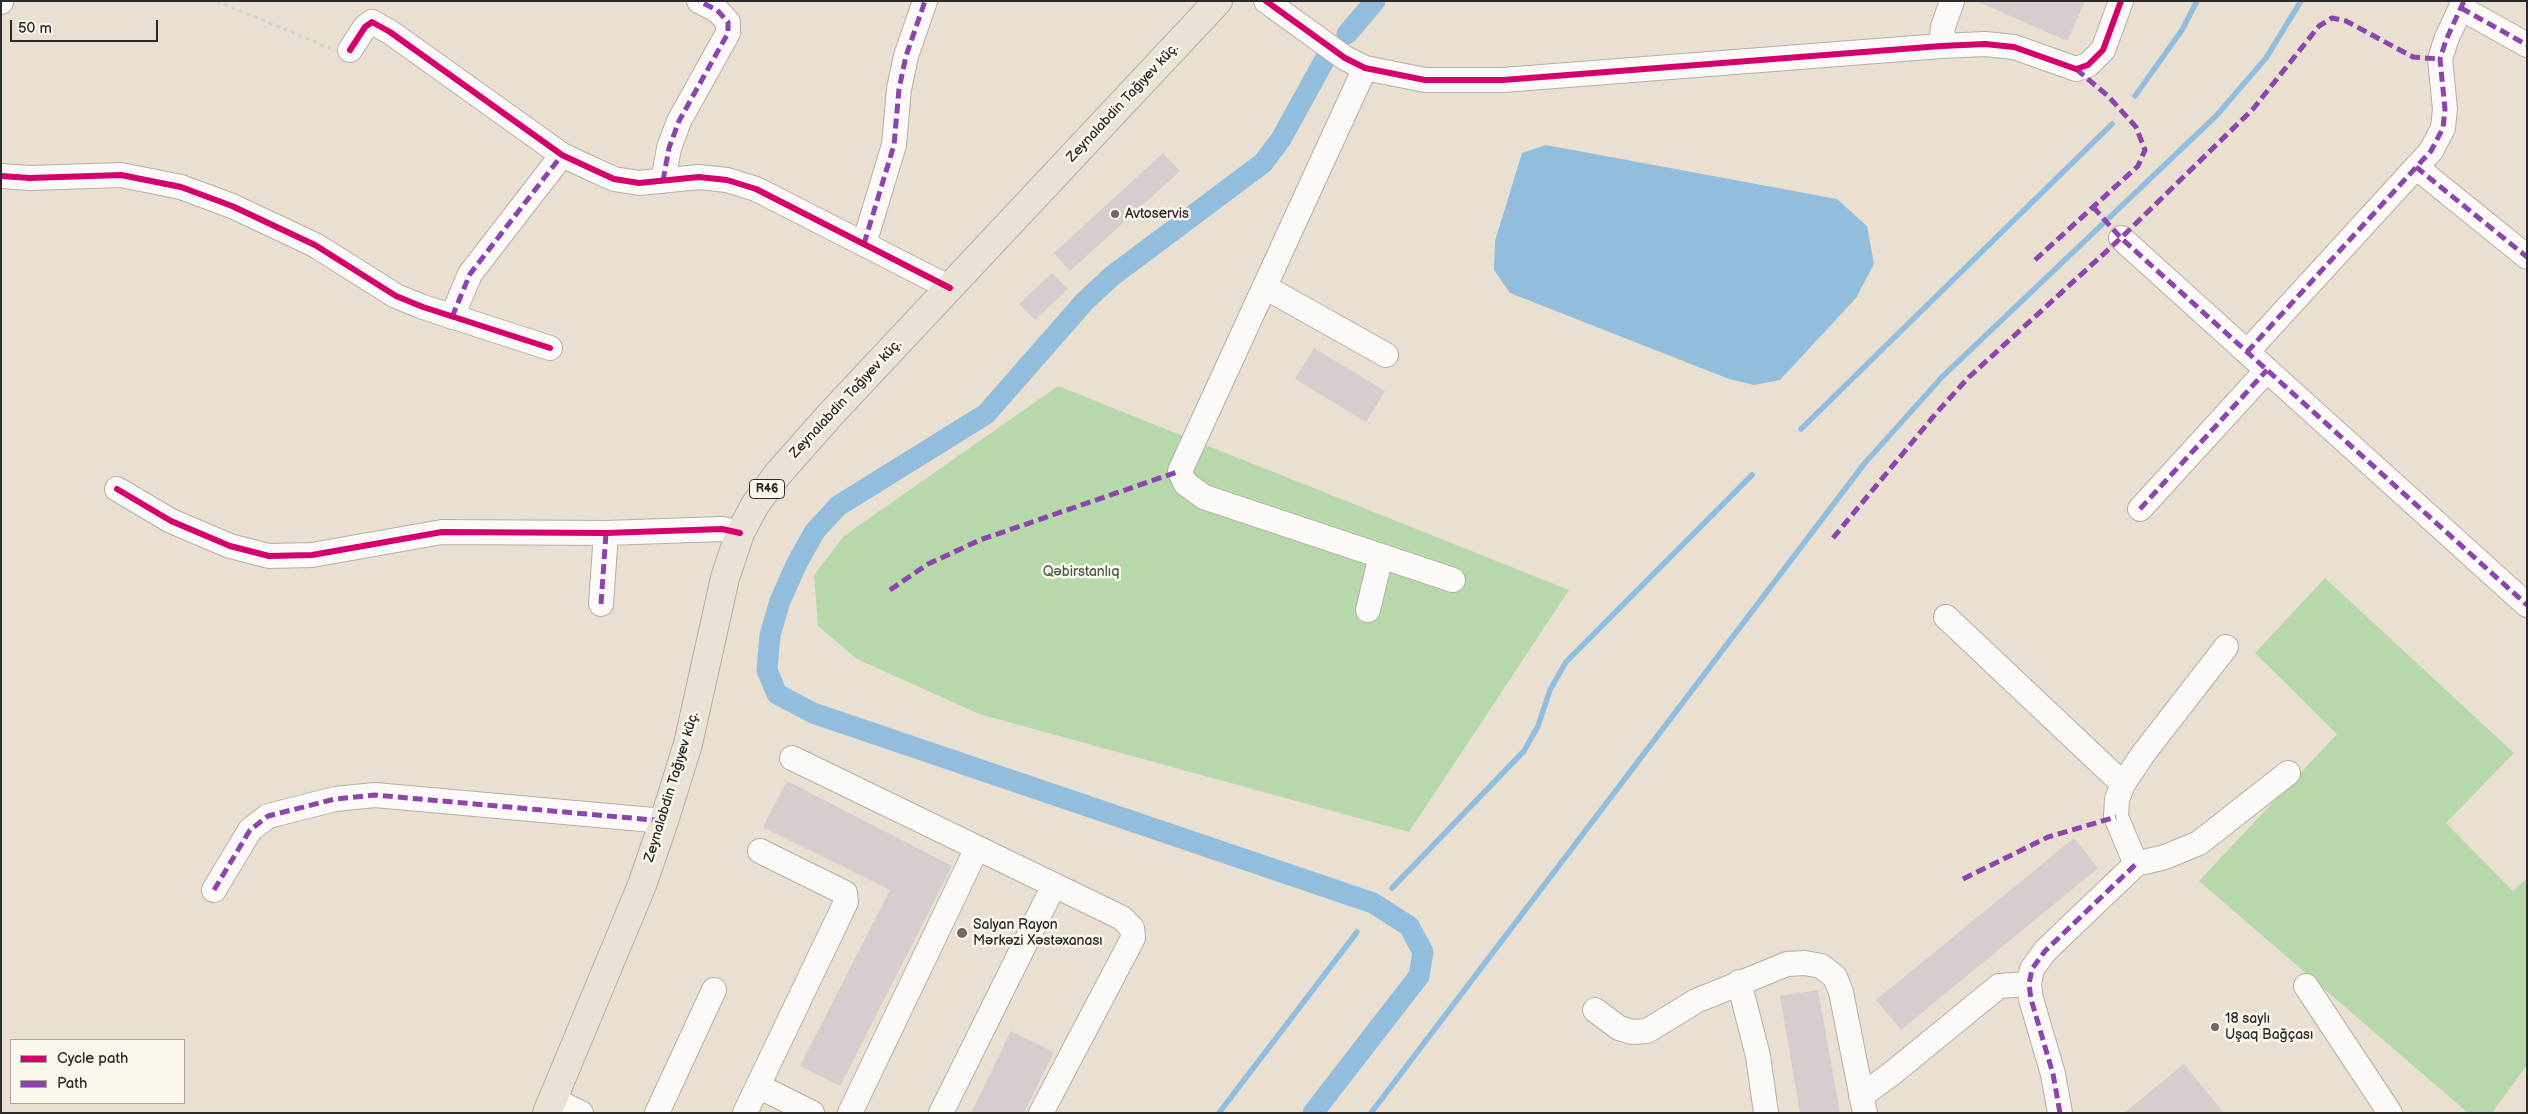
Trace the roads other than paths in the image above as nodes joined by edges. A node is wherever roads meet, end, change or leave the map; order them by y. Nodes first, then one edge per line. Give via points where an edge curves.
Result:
1 (699, 1) edge
2 (925, 1) edge
3 (1218, 1) edge
4 (1266, 1) edge
5 (1952, 1) edge
6 (2121, 1) edge
7 (2463, 4) edge
8 (2527, 45) edge
9 (1941, 46) junction
10 (350, 50) road end
11 (1365, 68) junction
12 (562, 155) junction
13 (2416, 167) junction
14 (1, 176) edge
15 (663, 181) junction
16 (2121, 238) dead end
17 (864, 244) junction
18 (2527, 257) edge
19 (950, 288) junction
20 (1265, 288) junction
21 (452, 317) junction
22 (550, 348) dead end
23 (2247, 352) junction
24 (1386, 355) dead end
25 (2267, 370) junction
26 (118, 489) dead end
27 (2140, 509) dead end
28 (740, 532) junction
29 (606, 533) junction
30 (1382, 556) junction
31 (1453, 580) dead end
32 (601, 604) dead end
33 (2527, 605) edge
34 (1368, 610) dead end
35 (1946, 617) dead end
36 (2226, 647) dead end
37 (792, 758) dead end
38 (2288, 773) dead end
39 (2124, 784) junction
40 (664, 821) junction
41 (977, 848) junction
42 (760, 851) dead end
43 (2136, 864) junction
44 (1054, 885) junction
45 (214, 890) dead end
46 (1739, 982) junction
47 (2029, 984) junction
48 (2306, 986) dead end
49 (714, 990) dead end
50 (1595, 1010) dead end
51 (758, 1086) junction
52 (1863, 1104) edge
53 (549, 1106) edge
54 (581, 1113) edge
55 (657, 1113) edge
56 (745, 1113) edge
57 (812, 1113) edge
58 (850, 1113) edge
59 (941, 1113) edge
60 (1041, 1113) edge
61 (1766, 1113) edge
62 (2060, 1113) edge
63 (2390, 1113) edge

1 - 15 street via 717,10 728,22 728,32 679,121 669,148
2 - 17 street via 906,56 894,145
3 - 19 main road, Zeynalabdin Tağıyev küç. / R46
4 - 11 street via 1345,58
5 - 9 street via 1943,27
6 - 9 street via 2103,50 2088,65 2076,69 2014,47 1985,44
7 - 8 street
7 - 13 street via 2440,58 2445,109 2443,128 2431,151
9 - 11 street via 1503,80 1424,80
10 - 12 street via 372,22
11 - 20 street
12 - 15 street via 614,179 639,183
12 - 21 street via 470,274
13 - 18 street
13 - 23 street
14 - 21 street via 121,175 181,187 280,227 396,296
15 - 17 street via 700,177 727,180 756,190
16 - 23 street
17 - 19 street
19 - 28 main road, Zeynalabdin Tağıyev küç. / R46 via 777,475
20 - 24 street
20 - 30 street via 1180,471 1185,483 1204,497
21 - 22 street
23 - 25 street
25 - 27 street
25 - 33 street
26 - 29 street via 171,521 230,546 269,556 312,555 442,532
28 - 29 street via 722,529
28 - 40 main road, Zeynalabdin Tağıyev küç. / R46 via 725,578 688,744
29 - 32 street
30 - 31 street
30 - 34 street
35 - 39 street
36 - 39 street via 2143,754
37 - 41 street
38 - 43 street via 2199,843 2165,857
39 - 43 street via 2117,799 2116,817
40 - 45 street via 375,795 335,799 268,816 250,830
40 - 53 main road, Zeynalabdin Tağıyev küç. / R46 via 642,885
41 - 44 street
41 - 58 street
42 - 51 street via 845,893 846,902
43 - 47 street via 2038,959
44 - 59 street
44 - 60 street via 1122,918 1132,928 1132,938
46 - 50 street via 1696,1001 1647,1031 1632,1032 1619,1028
46 - 52 street via 1787,964 1805,963 1821,966 1835,978 1841,992
46 - 61 street via 1758,1056
47 - 52 street via 1999,986 1989,993 1890,1075
47 - 62 street
48 - 63 street
49 - 55 street
51 - 56 street
51 - 57 street
53 - 54 street

